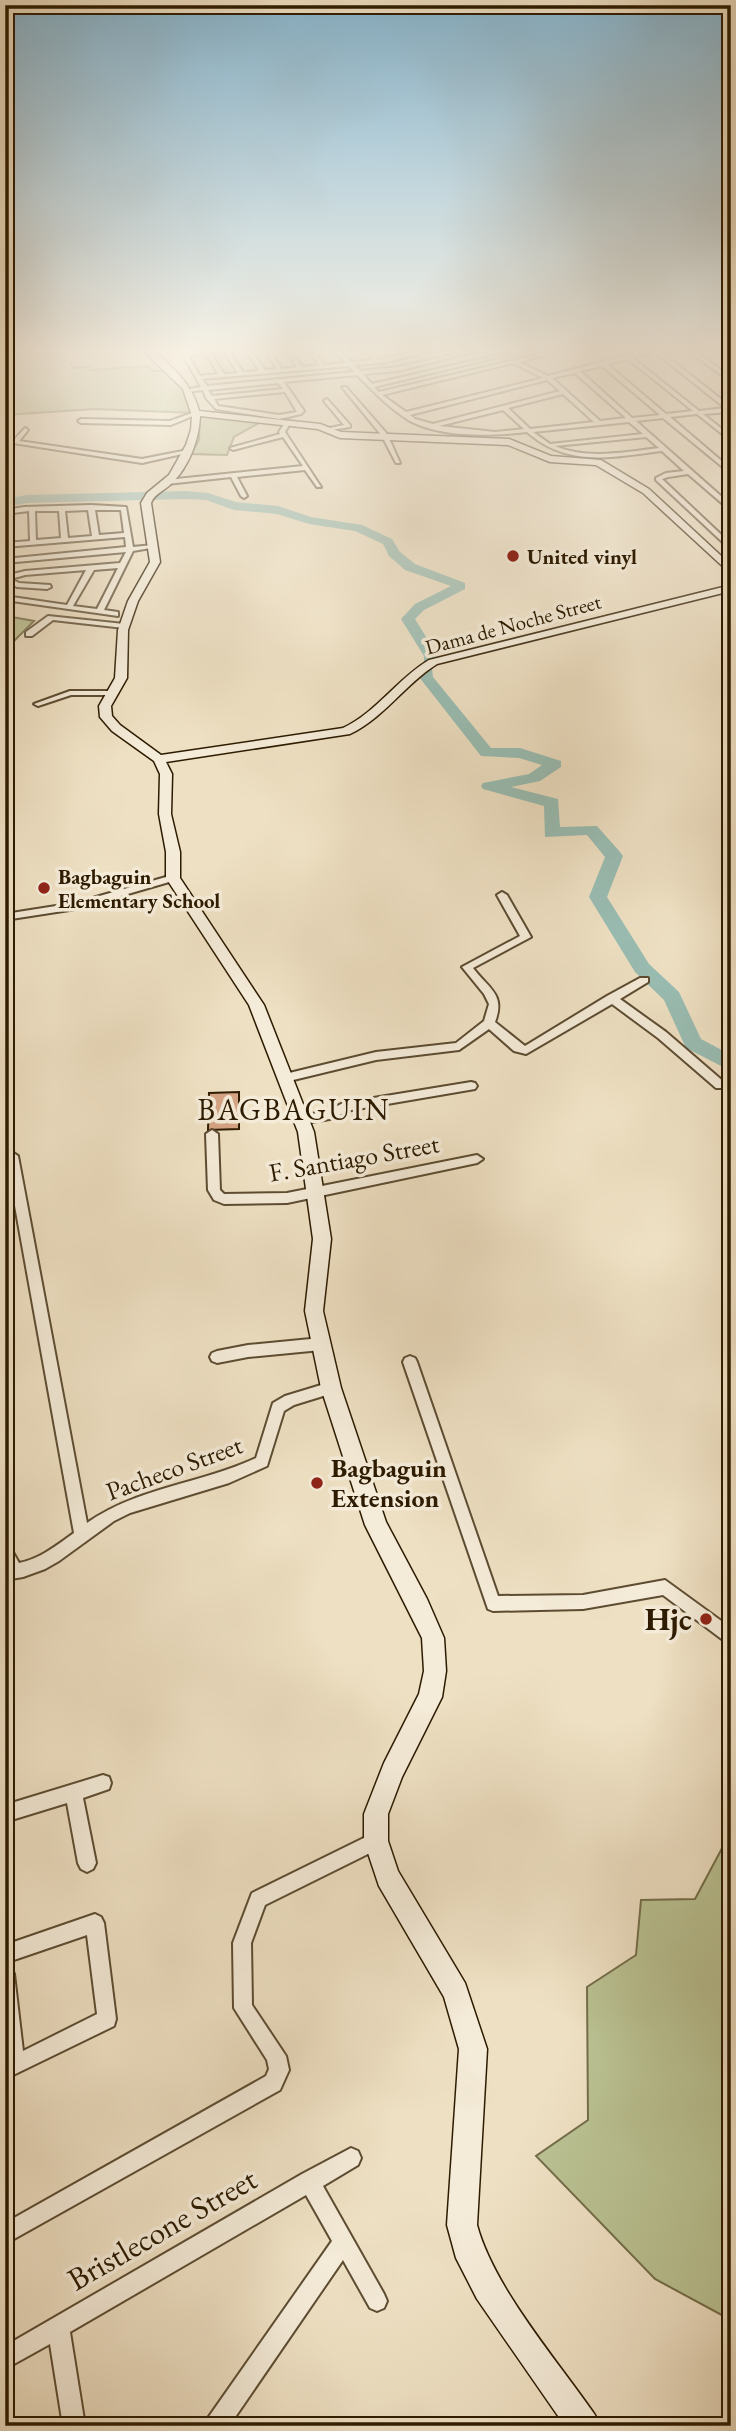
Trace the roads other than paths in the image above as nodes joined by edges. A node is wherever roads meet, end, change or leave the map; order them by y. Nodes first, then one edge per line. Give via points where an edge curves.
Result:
1 (181, 461) edge
2 (302, 461) edge
3 (581, 461) edge
4 (677, 461) edge
5 (306, 468) junction
6 (690, 472) junction
7 (233, 476) junction
8 (167, 482) junction
9 (319, 486) dead end
10 (244, 496) dead end
11 (91, 507) junction
12 (32, 509) junction
13 (62, 509) junction
14 (731, 509) edge
15 (5, 512) edge
16 (128, 535) junction
17 (96, 537) junction
18 (65, 540) junction
19 (33, 542) junction
20 (5, 545) edge
21 (731, 548) edge
22 (130, 549) junction
23 (154, 551) junction
24 (5, 561) edge
25 (124, 565) junction
26 (91, 568) junction
27 (58, 570) junction
28 (731, 571) edge
29 (5, 579) edge
30 (47, 587) junction
31 (731, 587) edge
32 (5, 598) edge
33 (15, 599) junction
34 (37, 602) junction
35 (69, 607) junction
36 (5, 608) edge
37 (99, 612) junction
38 (115, 614) dead end
39 (124, 626) junction
40 (29, 634) dead end
41 (111, 693) junction
42 (38, 704) dead end
43 (159, 759) junction
44 (173, 878) junction
45 (502, 895) dead end
46 (5, 917) edge
47 (643, 980) dead end
48 (611, 998) junction
49 (489, 1023) junction
50 (285, 1078) junction
51 (720, 1085) dead end
52 (471, 1086) dead end
53 (301, 1120) junction
54 (212, 1134) dead end
55 (12, 1156) dead end
56 (477, 1160) dead end
57 (315, 1192) junction
58 (321, 1344) junction
59 (217, 1357) dead end
60 (410, 1362) dead end
61 (331, 1388) junction
62 (82, 1534) junction
63 (5, 1552) edge
64 (10, 1573) edge
65 (731, 1638) edge
66 (103, 1783) dead end
67 (73, 1792) junction
68 (5, 1814) edge
69 (376, 1841) junction
70 (87, 1863) dead end
71 (5, 1954) edge
72 (5, 1973) edge
73 (10, 2068) edge
74 (351, 2158) dead end
75 (309, 2180) junction
76 (5, 2234) edge
77 (343, 2242) junction
78 (377, 2301) dead end
79 (58, 2326) junction
80 (5, 2358) edge
81 (75, 2426) edge
82 (216, 2426) edge
83 (584, 2426) edge

1 - 8 street
2 - 5 street
3 - 28 street via 604,464 646,491
4 - 6 street
5 - 7 street
5 - 9 street
6 - 14 street
6 - 21 street via 658,479
7 - 8 street
7 - 10 street
8 - 23 street via 150,494 146,503
11 - 13 street
11 - 16 street via 123,507
11 - 17 street
12 - 13 street
12 - 15 street
12 - 19 street
13 - 18 street
16 - 17 street
16 - 22 street
17 - 18 street
18 - 19 street
19 - 20 street
22 - 23 street
22 - 24 street
22 - 25 street
23 - 39 street via 155,562
25 - 26 street
25 - 37 street
26 - 27 street
26 - 35 street
27 - 29 street
27 - 30 street
29 - 30 street
30 - 34 street
31 - 43 street, Dama de Noche Street via 433,662 418,671 372,718 346,731
32 - 33 street
33 - 34 street
33 - 36 street
34 - 35 street
35 - 37 street
37 - 38 street
39 - 40 street via 51,618
39 - 41 street via 121,678
41 - 42 street via 70,693
41 - 43 street via 106,717
43 - 44 street via 167,783 165,814
44 - 46 street via 76,906
44 - 50 street via 254,1000
45 - 49 street via 526,937 467,967 493,999
47 - 48 street
48 - 49 street via 526,1050
48 - 51 street
49 - 50 street via 459,1046 376,1056
50 - 53 street
52 - 53 street via 343,1107 331,1115
53 - 57 street
54 - 57 street, F. Santiago Street via 218,1197 288,1198
55 - 62 street
56 - 57 street, F. Santiago Street
57 - 58 street via 322,1240 314,1311
58 - 59 street
58 - 61 street
60 - 65 street via 494,1604 583,1602 665,1587
61 - 62 street, Pacheco Street via 278,1407 262,1462 146,1500
61 - 69 street via 376,1525 433,1638 435,1671 430,1697 376,1814
62 - 64 street, Pacheco Street via 39,1567
63 - 64 street
66 - 67 street
67 - 68 street
67 - 70 street
69 - 76 street via 258,1899 242,1943 243,2007 276,2056 279,2070 273,2083
69 - 83 street via 388,1877 456,1992 473,2049 462,2225 471,2258
71 - 73 street via 95,1923 107,2019
72 - 73 street
74 - 75 street, Bristlecone Street
75 - 77 street
75 - 79 street, Bristlecone Street
77 - 78 street
77 - 82 street
79 - 80 street, Bristlecone Street
79 - 81 street

